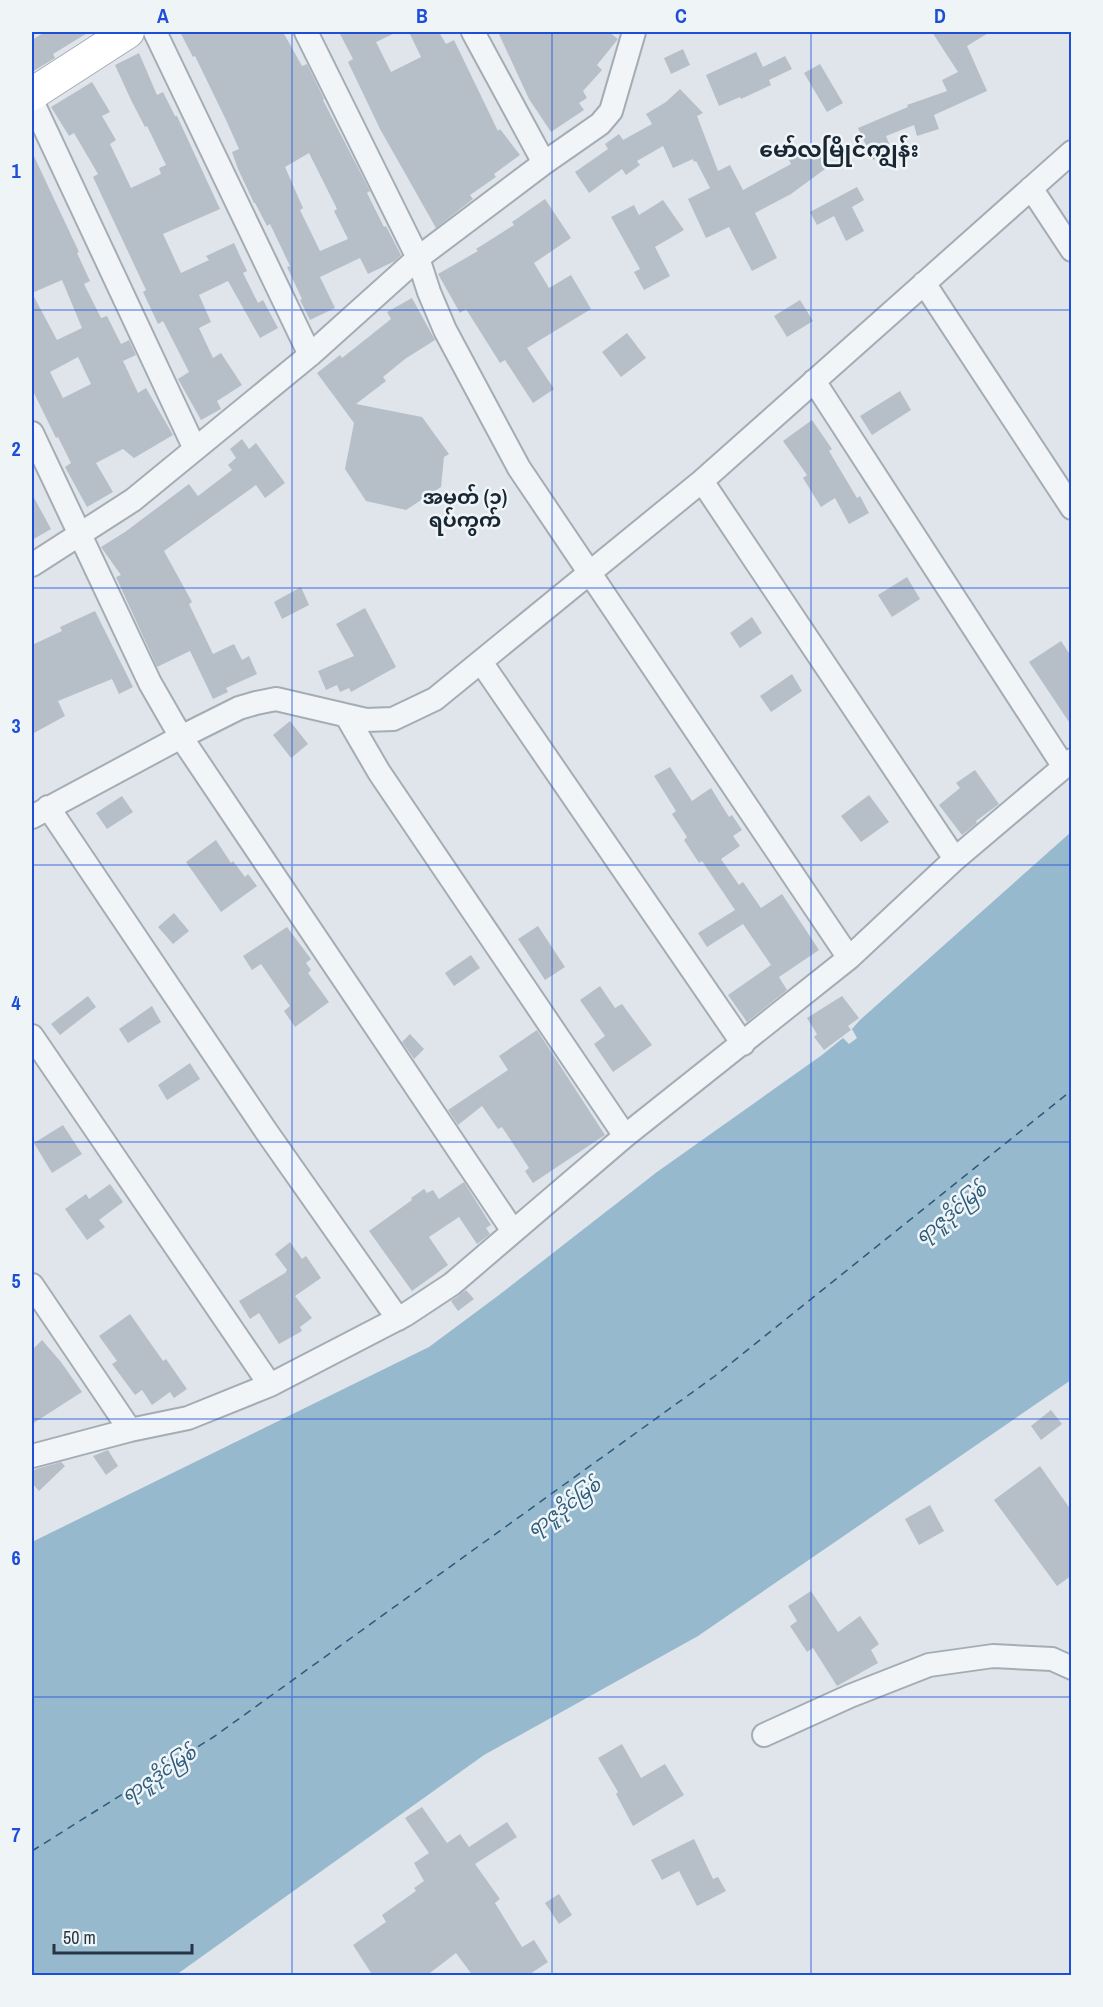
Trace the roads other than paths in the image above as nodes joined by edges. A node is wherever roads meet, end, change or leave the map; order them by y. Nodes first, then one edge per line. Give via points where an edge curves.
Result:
1 (128, 32) edge
2 (155, 32) edge
3 (306, 32) edge
4 (473, 32) edge
5 (634, 32) edge
6 (32, 94) edge
7 (32, 101) edge
8 (1071, 152) edge
9 (544, 163) junction
10 (1031, 188) junction
11 (1071, 250) edge
12 (418, 258) junction
13 (924, 283) junction
14 (310, 355) junction
15 (814, 381) junction
16 (32, 434) edge
17 (195, 449) junction
18 (702, 481) junction
19 (1071, 508) edge
20 (80, 535) junction
21 (32, 565) edge
22 (590, 574) junction
23 (481, 662) junction
24 (347, 717) junction
25 (180, 737) junction
26 (1067, 764) edge
27 (40, 812) edge
28 (955, 859) junction
29 (849, 958) junction
30 (32, 1035) edge
31 (743, 1044) junction
32 (626, 1136) junction
33 (513, 1231) junction
34 (32, 1285) edge
35 (398, 1319) junction
36 (270, 1385) junction
37 (130, 1430) junction
38 (32, 1456) edge
39 (1071, 1668) edge
40 (764, 1735) dead end

1 - 6 street
2 - 14 street
3 - 12 street
4 - 9 street
5 - 9 street via 611,111 600,124
7 - 17 street
8 - 10 street
9 - 12 street
10 - 11 street
10 - 13 street
12 - 14 street
12 - 22 street via 445,330 519,468
13 - 15 street
13 - 19 street
14 - 17 street
15 - 18 street
15 - 26 street
16 - 20 street
17 - 20 street via 132,500
18 - 22 street
18 - 28 street
20 - 21 street
20 - 25 street
22 - 23 street
22 - 29 street
23 - 24 street via 435,699 413,711 393,719
23 - 31 street
24 - 25 street via 276,699 239,708
24 - 32 street via 380,772
25 - 27 street
25 - 33 street
26 - 28 street
27 - 35 street
28 - 29 street
29 - 31 street
30 - 36 street
31 - 32 street
32 - 33 street
33 - 35 street via 452,1284
34 - 37 street
35 - 36 street
36 - 37 street via 188,1418
37 - 38 street
39 - 40 street via 1053,1659 993,1656 929,1665

